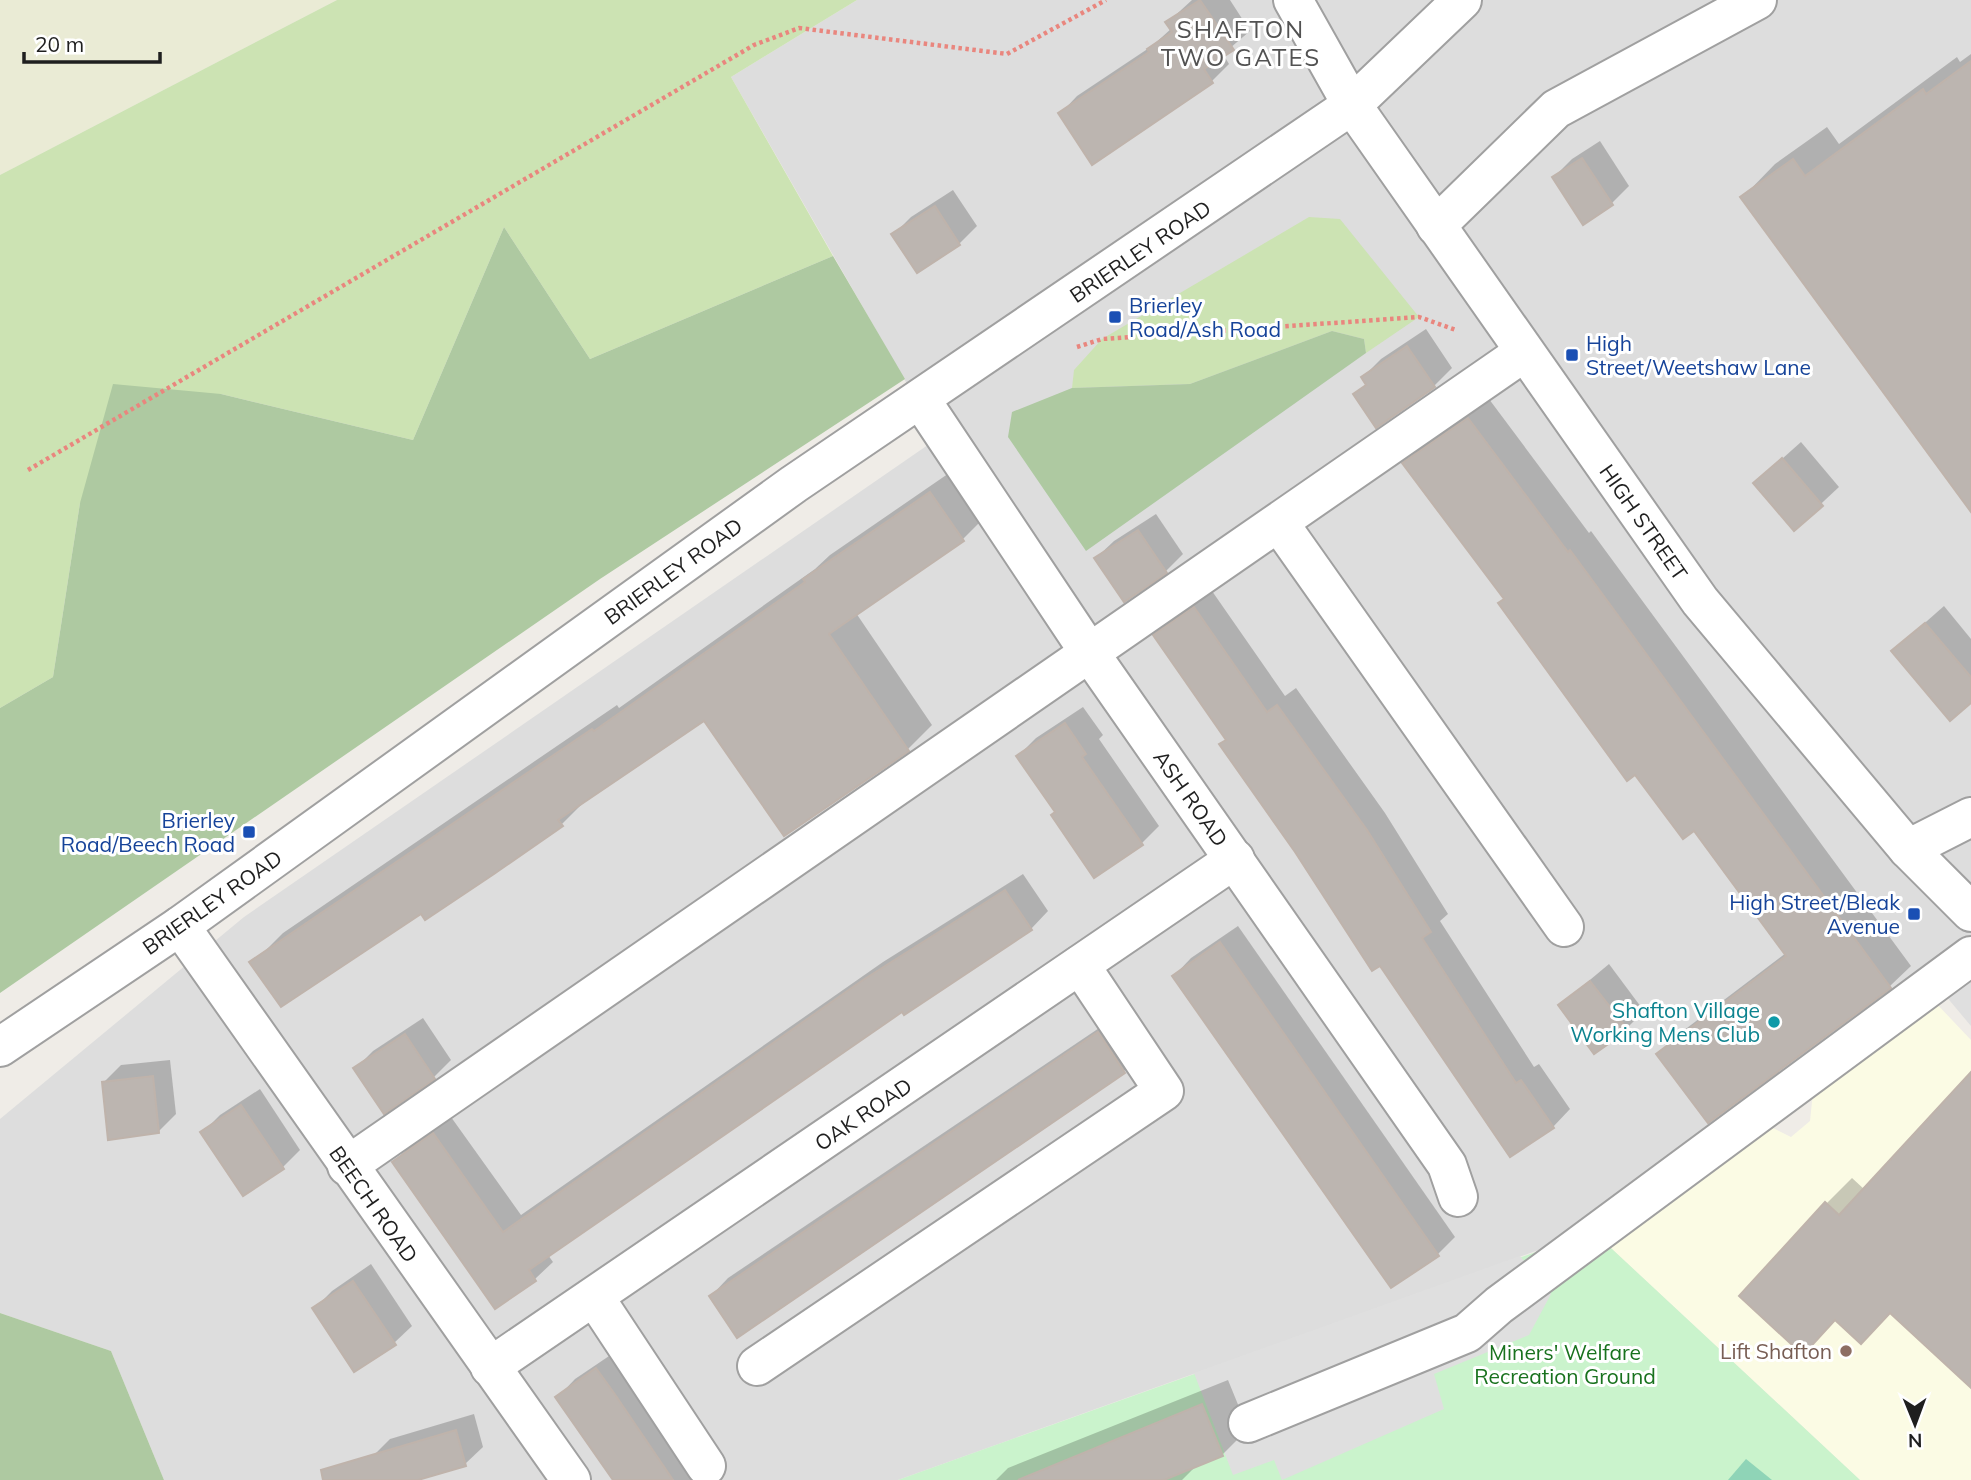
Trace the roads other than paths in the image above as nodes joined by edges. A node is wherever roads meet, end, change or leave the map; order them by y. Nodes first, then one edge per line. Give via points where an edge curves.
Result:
1 (1293, 0) edge
2 (1462, 0) edge
3 (1757, 0) edge
4 (1352, 105) junction
5 (1436, 226) junction
6 (1523, 353) junction
7 (921, 400) junction
8 (1279, 523) junction
9 (1089, 652) junction
10 (1971, 817) edge
11 (1908, 849) junction
12 (1235, 859) junction
13 (1971, 912) edge
14 (180, 926) junction
15 (1564, 927) dead end
16 (1971, 956) edge
17 (1080, 965) junction
18 (0, 1047) edge
19 (347, 1166) junction
20 (1458, 1197) dead end
21 (595, 1298) junction
22 (757, 1366) dead end
23 (491, 1367) junction
24 (1248, 1423) dead end
25 (706, 1466) dead end
26 (571, 1480) edge

1 - 4 street, HIGH STREET
2 - 4 street, BRIERLEY ROAD
3 - 5 street via 1556,108
4 - 5 street, HIGH STREET
4 - 7 street, BRIERLEY ROAD
5 - 6 street, HIGH STREET
6 - 8 street
6 - 11 street, HIGH STREET via 1700,601
7 - 9 street, ASH ROAD
7 - 14 street, BRIERLEY ROAD via 794,484
8 - 9 street
8 - 15 street
9 - 12 street, ASH ROAD
9 - 19 street
10 - 11 street
11 - 13 street, HIGH STREET
12 - 17 street, OAK ROAD
12 - 20 street, ASH ROAD via 1447,1165
14 - 18 street, BRIERLEY ROAD
14 - 19 street, BEECH ROAD
16 - 24 street via 1467,1333
17 - 21 street, OAK ROAD
17 - 22 street via 1164,1091
19 - 23 street, BEECH ROAD
21 - 23 street, OAK ROAD
21 - 25 street
23 - 26 street, BEECH ROAD

